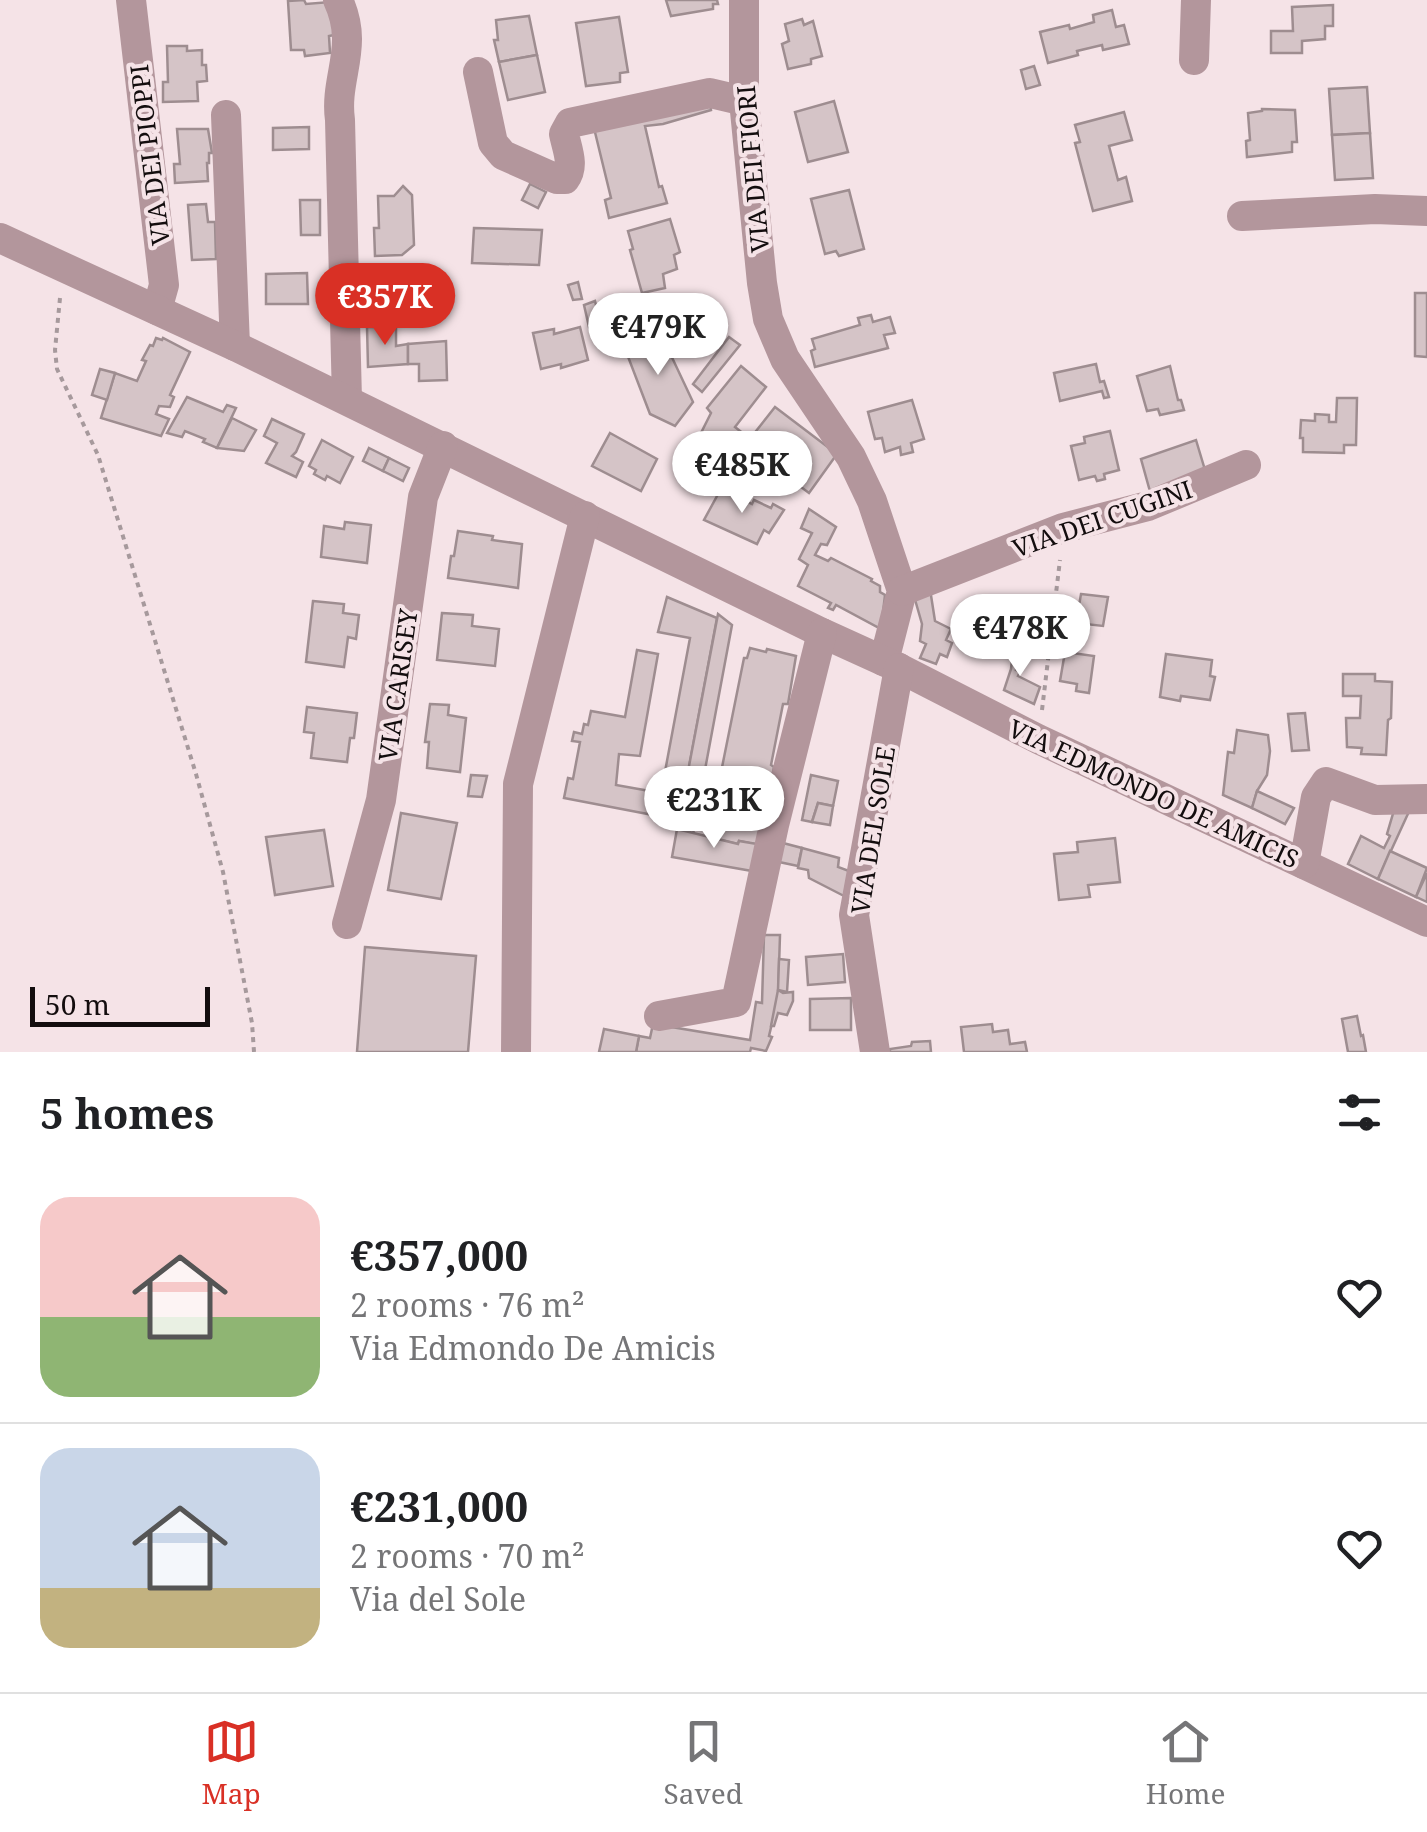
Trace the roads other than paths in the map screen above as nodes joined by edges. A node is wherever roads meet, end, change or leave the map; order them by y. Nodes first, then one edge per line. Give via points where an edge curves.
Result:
1 (131, 0) edge
2 (338, 0) edge
3 (744, 0) edge
4 (1196, 0) edge
5 (1194, 60) dead end
6 (478, 72) dead end
7 (744, 101) junction
8 (226, 115) dead end
9 (1427, 211) edge
10 (1242, 216) dead end
11 (0, 238) edge
12 (156, 310) junction
13 (235, 346) junction
14 (348, 400) junction
15 (443, 446) junction
16 (1246, 465) dead end
17 (585, 516) junction
18 (902, 591) junction
19 (822, 633) junction
20 (892, 665) junction
21 (1427, 798) edge
22 (1304, 864) junction
23 (1427, 922) edge
24 (347, 924) dead end
25 (659, 1016) dead end
26 (516, 1052) edge
27 (875, 1052) edge

1 - 12 street, VIA DEI PIOPPI via 164,285
2 - 14 street via 347,27 338,104
3 - 7 street, VIA DEI FIORI
4 - 5 street
6 - 7 street via 494,143 503,155 557,179 570,173 564,134 570,124 710,94
7 - 18 street, VIA DEI FIORI via 768,319 785,359 852,457
8 - 13 street
9 - 10 street
11 - 12 street, VIA EDMONDO DE AMICIS
12 - 13 street, VIA EDMONDO DE AMICIS
13 - 14 street, VIA EDMONDO DE AMICIS
14 - 15 street, VIA EDMONDO DE AMICIS
15 - 17 street, VIA EDMONDO DE AMICIS
15 - 24 street, VIA CARISEY via 423,497 381,800
16 - 18 street, VIA DEI CUGINI
17 - 19 street, VIA EDMONDO DE AMICIS
17 - 26 street via 518,784
18 - 20 street
19 - 20 street, VIA EDMONDO DE AMICIS
19 - 25 street via 736,1002
20 - 22 street, VIA EDMONDO DE AMICIS
20 - 27 street, VIA DEL SOLE via 854,915
21 - 22 street via 1375,800 1326,782 1316,798
22 - 23 street, VIA EDMONDO DE AMICIS

